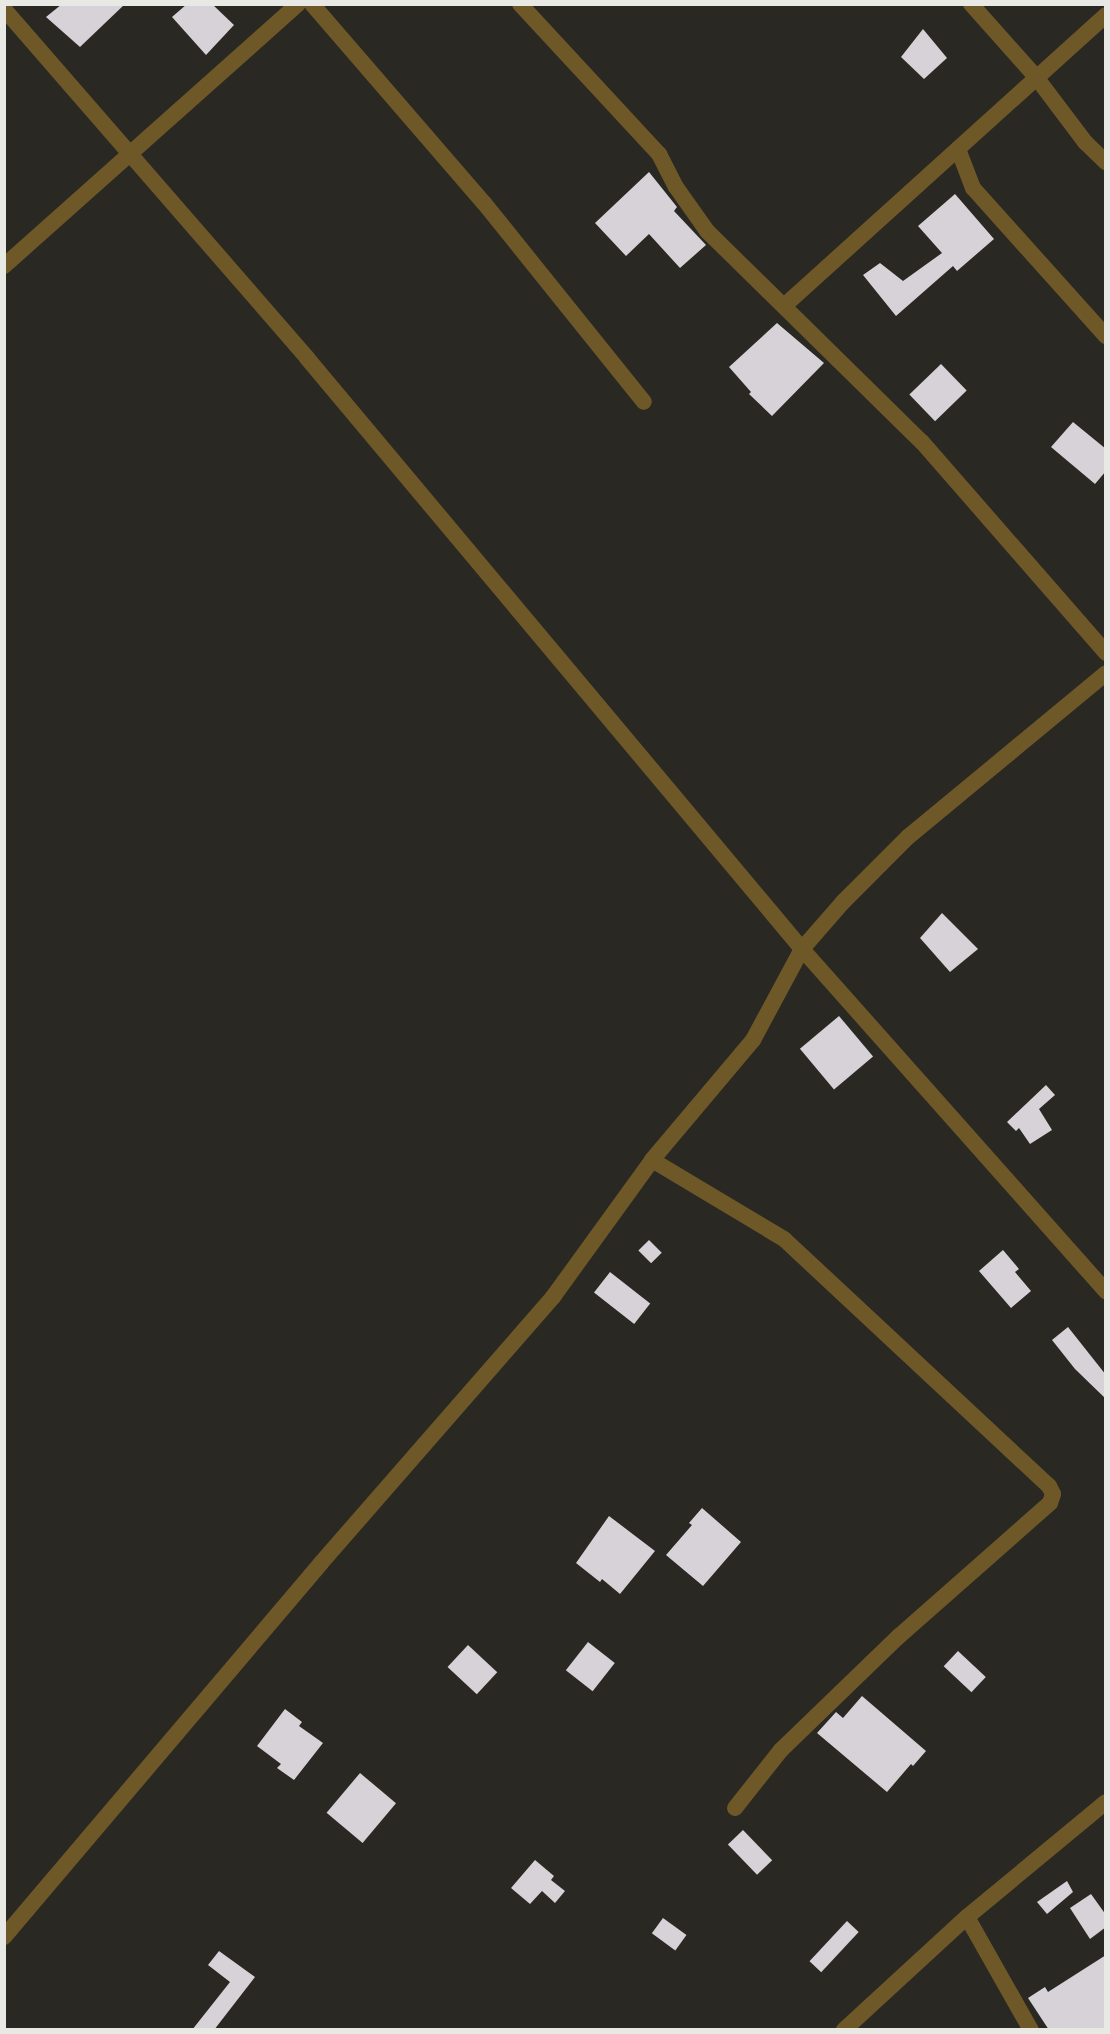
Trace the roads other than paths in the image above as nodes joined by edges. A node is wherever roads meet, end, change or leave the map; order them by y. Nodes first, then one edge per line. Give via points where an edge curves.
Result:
1 (298, 4) edge
2 (312, 4) edge
3 (520, 4) edge
4 (971, 4) edge
5 (4, 9) edge
6 (1106, 15) edge
7 (1036, 77) junction
8 (958, 149) junction
9 (130, 154) junction
10 (1106, 162) edge
11 (4, 266) edge
12 (784, 306) junction
13 (1106, 336) edge
14 (644, 402) dead end
15 (1106, 653) edge
16 (1106, 673) edge
17 (802, 949) junction
18 (651, 1160) junction
19 (1106, 1291) edge
20 (1106, 1802) edge
21 (735, 1808) dead end
22 (967, 1917) junction
23 (4, 1937) edge
24 (844, 2030) edge
25 (1031, 2030) edge

1 - 9 street
2 - 14 street via 484,203
3 - 12 street via 659,154 676,187 707,231
4 - 7 street
5 - 9 street
6 - 7 street
7 - 8 street
7 - 10 street via 1069,122
8 - 12 street
8 - 13 street via 973,188
9 - 11 street
9 - 17 street via 308,358
12 - 15 street via 922,442
16 - 17 street via 908,837
17 - 18 street via 753,1040
17 - 19 street
18 - 21 street via 784,1239 1049,1486 1053,1494 1050,1503 899,1636 781,1750
18 - 23 street via 553,1297
20 - 22 street
22 - 24 street
22 - 25 street

